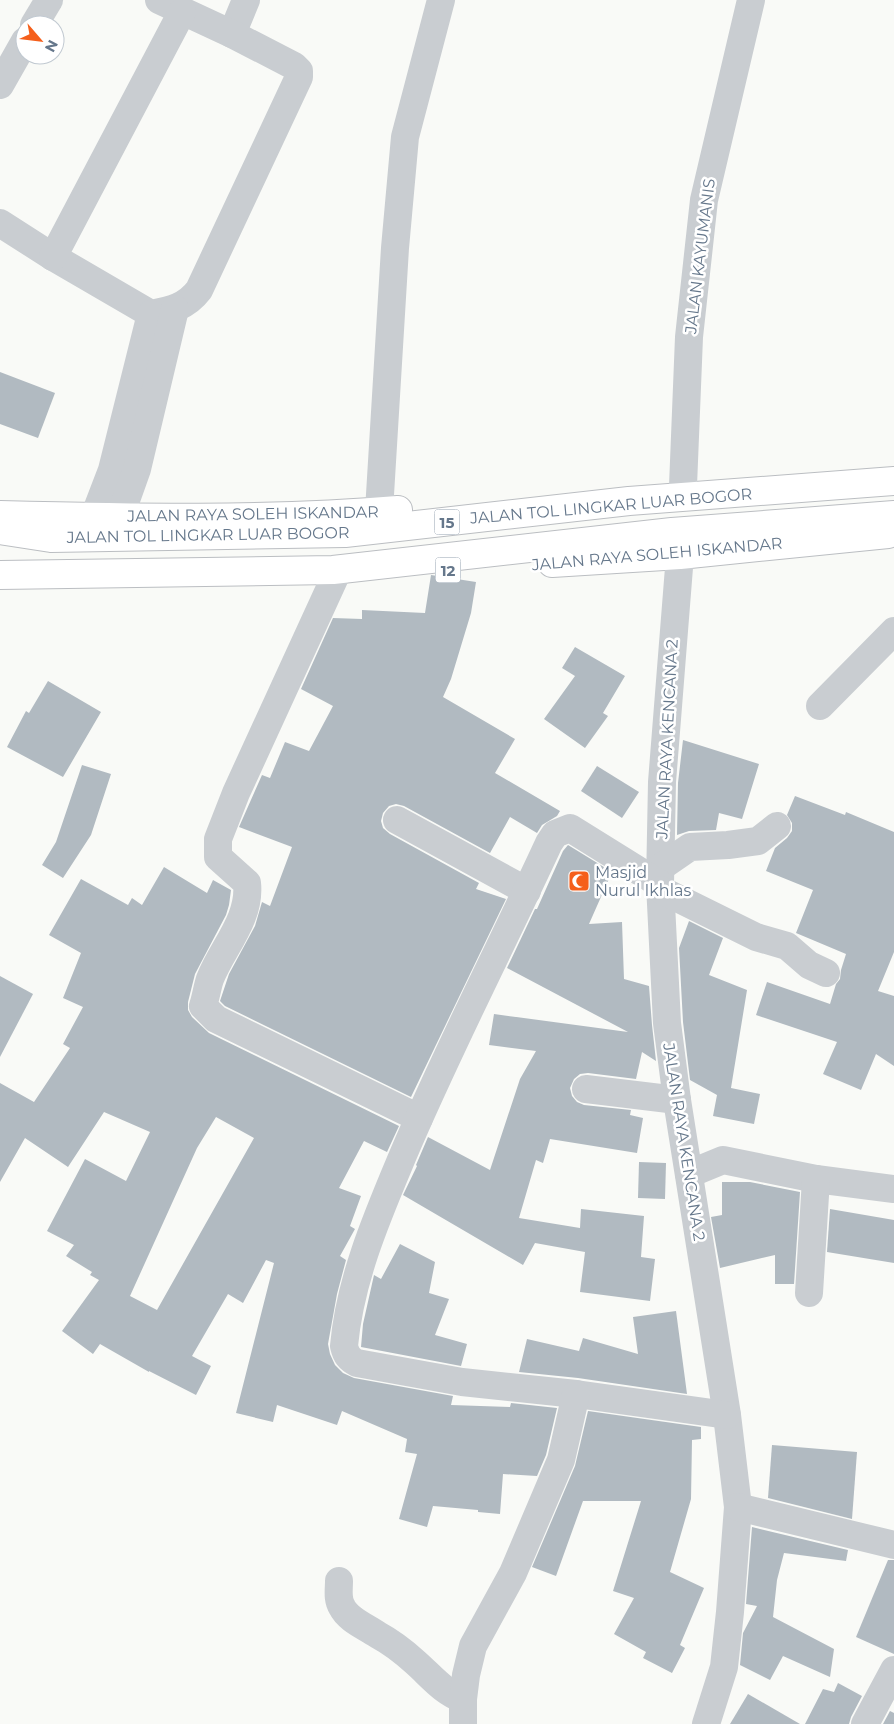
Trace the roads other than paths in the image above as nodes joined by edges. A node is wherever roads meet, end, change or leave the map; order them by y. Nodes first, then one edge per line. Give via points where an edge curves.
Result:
1 (49, 0) edge
2 (246, 0) edge
3 (441, 0) edge
4 (751, 0) edge
5 (170, 6) edge
6 (40, 15) edge
7 (232, 34) junction
8 (15, 59) edge
9 (0, 85) edge
10 (0, 223) edge
11 (53, 257) junction
12 (163, 311) junction
13 (894, 466) edge
14 (894, 481) edge
15 (683, 486) junction
16 (379, 511) junction
17 (0, 515) edge
18 (894, 515) edge
19 (107, 517) junction
20 (0, 530) edge
21 (894, 534) edge
22 (680, 555) junction
23 (0, 576) edge
24 (335, 577) junction
25 (0, 582) edge
26 (894, 630) edge
27 (820, 706) dead end
28 (397, 820) dead end
29 (777, 826) dead end
30 (661, 880) junction
31 (527, 891) junction
32 (826, 973) dead end
33 (586, 1089) dead end
34 (677, 1100) junction
35 (419, 1118) junction
36 (689, 1174) junction
37 (816, 1179) junction
38 (894, 1189) edge
39 (809, 1293) dead end
40 (576, 1394) junction
41 (727, 1416) junction
42 (738, 1506) junction
43 (894, 1545) edge
44 (340, 1581) dead end
45 (894, 1670) edge
46 (463, 1711) edge
47 (706, 1724) edge
48 (865, 1724) edge

1 - 6 street
2 - 7 street
3 - 16 street via 405,137
4 - 15 street, JALAN KAYUMANIS via 704,200 689,337
5 - 7 street
5 - 11 street
7 - 12 street via 294,66 299,77 199,290 192,299
8 - 9 street
10 - 11 street
11 - 12 street
12 - 19 street via 112,470
13 - 15 highway, JALAN RAYA SOLEH ISKANDAR
14 - 20 highway, JALAN TOL LINGKAR LUAR BOGOR / 15 via 629,501 345,533 51,538
15 - 16 highway, JALAN RAYA SOLEH ISKANDAR
16 - 19 highway, JALAN RAYA SOLEH ISKANDAR via 237,517
17 - 19 highway, JALAN RAYA SOLEH ISKANDAR
18 - 23 highway, JALAN TOL LINGKAR LUAR BOGOR / 15 via 672,532 333,570
21 - 22 highway, JALAN RAYA SOLEH ISKANDAR / 12
22 - 24 highway, JALAN RAYA SOLEH ISKANDAR / 12
22 - 30 street, JALAN RAYA KENCANA 2 via 662,782
24 - 25 highway, JALAN RAYA SOLEH ISKANDAR / 12
24 - 35 street via 218,839 218,857 247,883 249,894 239,924 210,979 203,1006 216,1019
26 - 27 street
28 - 31 street
29 - 30 street via 758,840 690,847
30 - 31 street via 570,828 555,834
30 - 32 street via 756,937 787,946 809,965
30 - 34 street, JALAN RAYA KENCANA 2 via 667,1023
31 - 35 street
33 - 34 street
34 - 36 street, JALAN RAYA KENCANA 2
35 - 40 street via 376,1220 357,1275 345,1335 346,1353 357,1363 462,1382
36 - 37 street via 723,1160
36 - 41 street, JALAN RAYA KENCANA 2
37 - 38 street
37 - 39 street
40 - 41 street
40 - 46 street via 561,1460 513,1573 473,1646 466,1675
41 - 42 street, JALAN RAYA KENCANA 2
42 - 43 street
42 - 47 street, JALAN RAYA KENCANA 2 via 724,1667
44 - 46 street via 338,1595 346,1613 414,1661 454,1696
45 - 48 street

